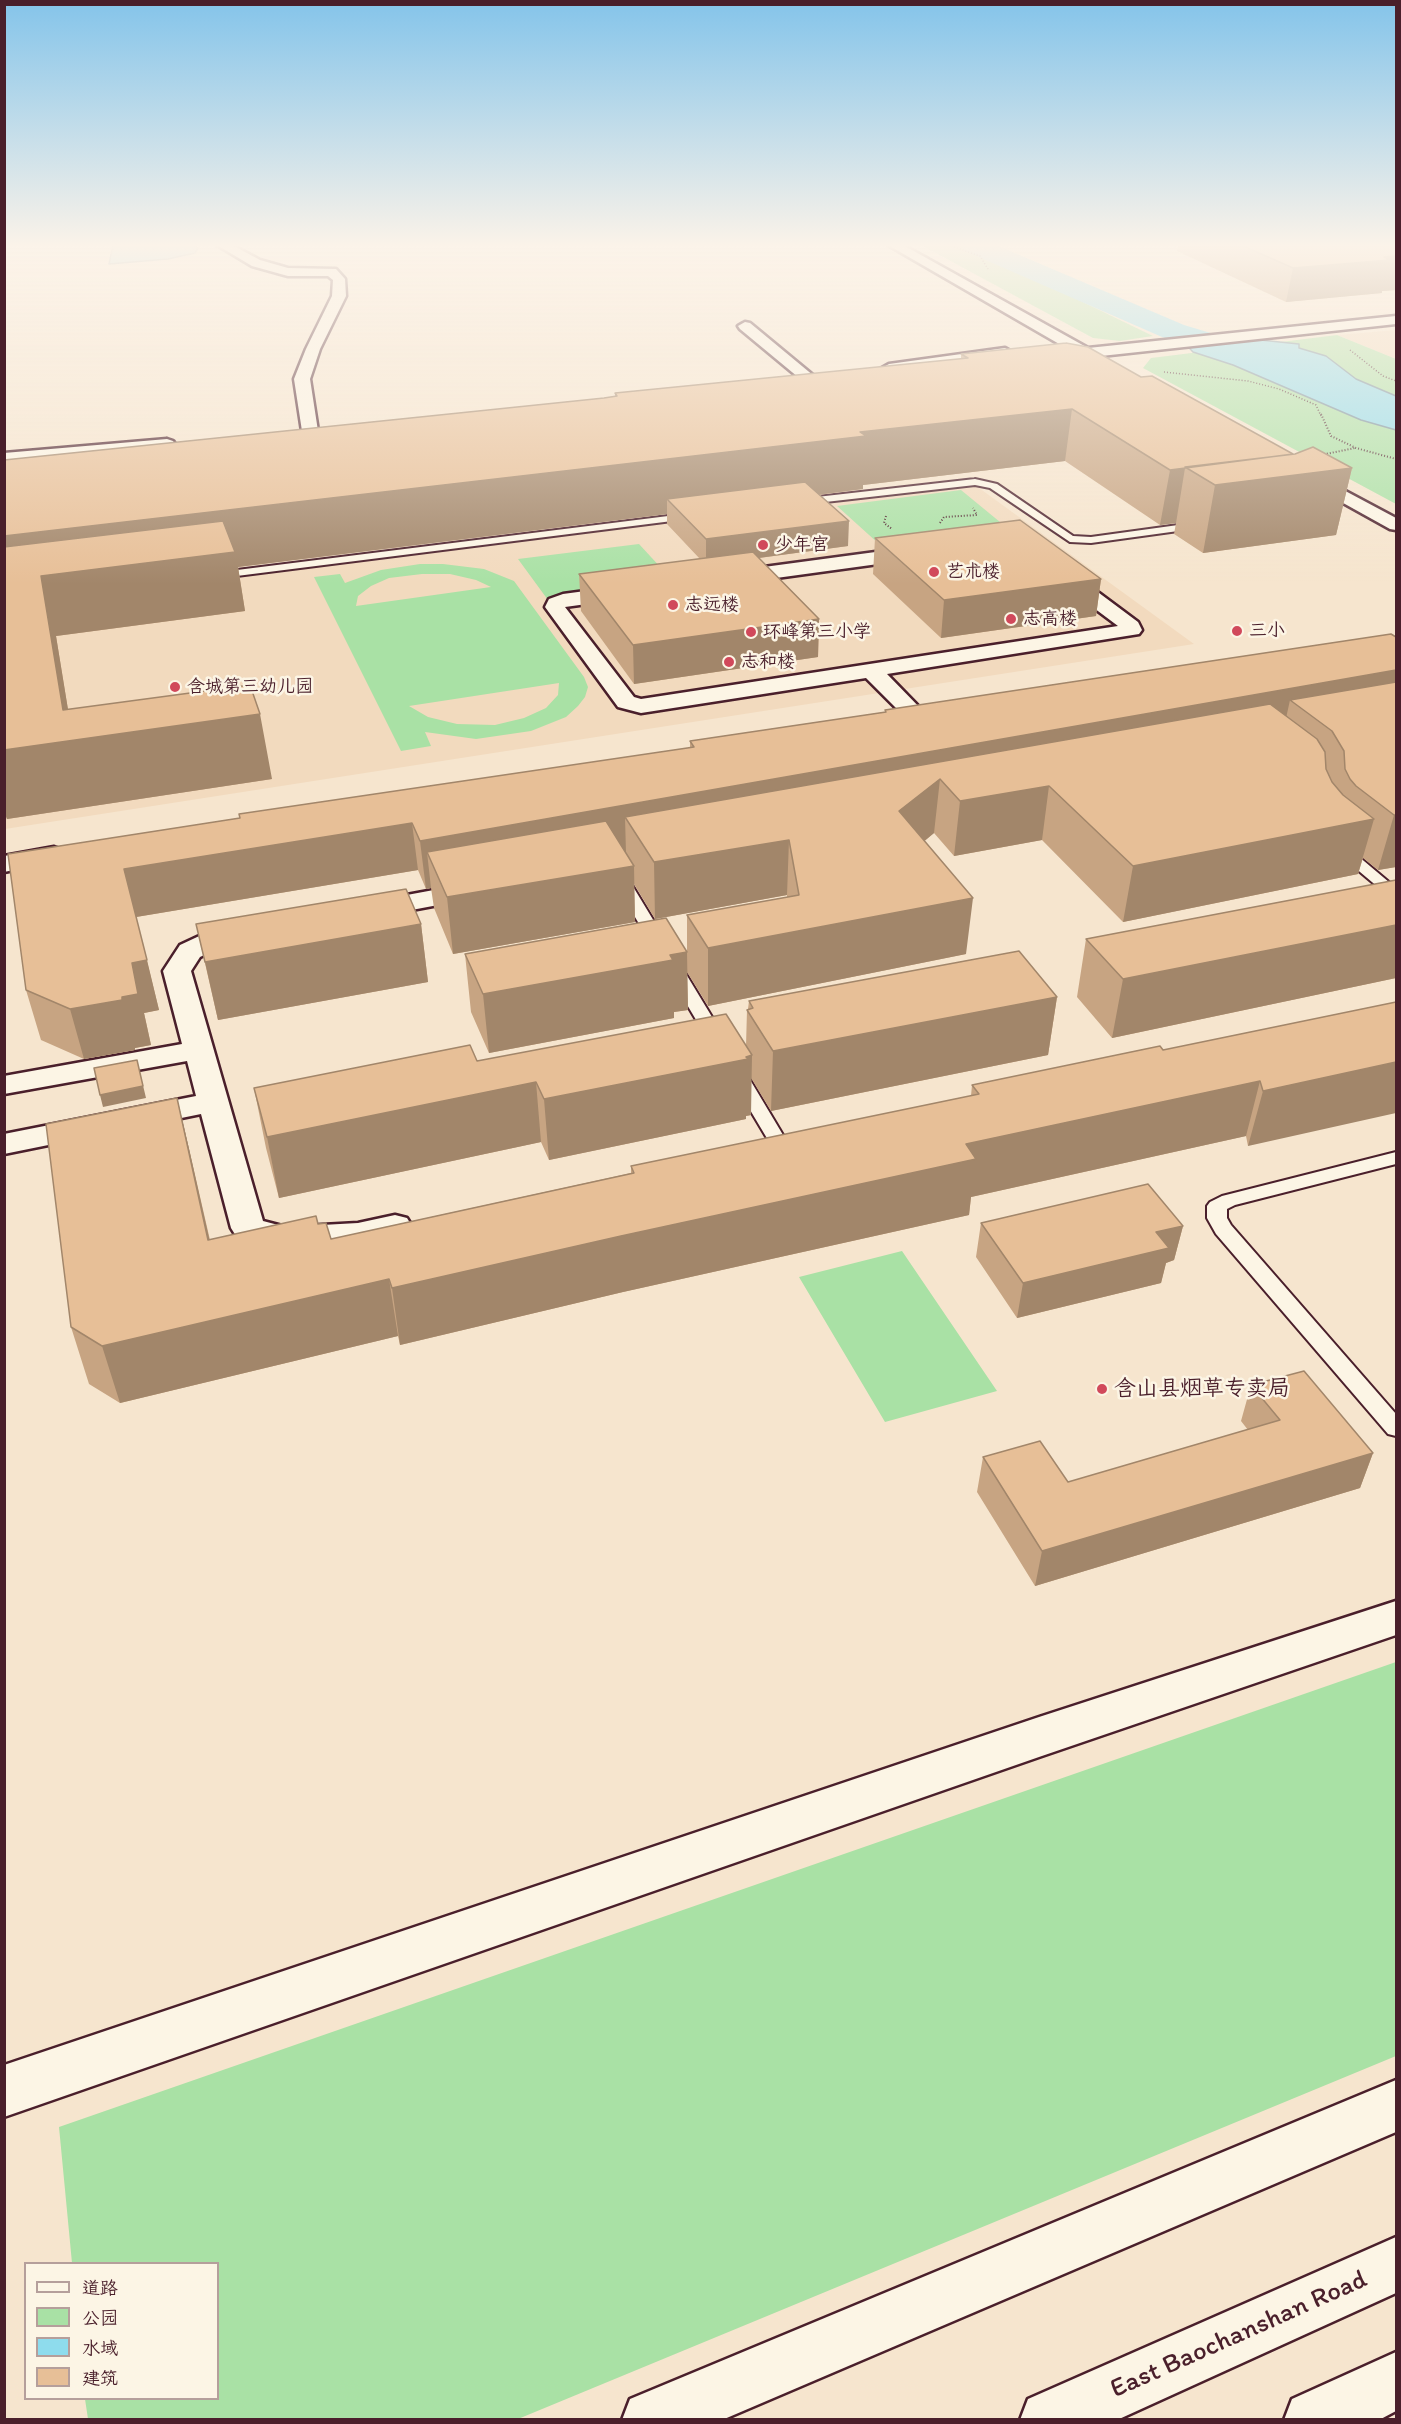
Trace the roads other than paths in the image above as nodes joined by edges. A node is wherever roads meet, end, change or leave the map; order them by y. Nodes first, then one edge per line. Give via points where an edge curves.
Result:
1 (310, 358) edge
2 (780, 358) edge
3 (1013, 358) edge
4 (1085, 358) edge
5 (1121, 373) edge
6 (874, 377) edge
7 (812, 387) edge
8 (313, 437) edge
9 (181, 450) junction
10 (4, 458) edge
11 (4, 466) edge
12 (1295, 469) edge
13 (4, 472) edge
14 (789, 504) edge
15 (705, 514) edge
16 (1214, 524) edge
17 (1396, 525) edge
18 (206, 576) edge
19 (872, 671) junction
20 (937, 709) edge
21 (914, 712) junction
22 (890, 716) edge
23 (1331, 840) edge
24 (74, 852) edge
25 (4, 864) edge
26 (616, 864) edge
27 (497, 886) edge
28 (1396, 895) edge
29 (347, 914) edge
30 (266, 929) edge
31 (198, 1050) junction
32 (4, 1085) edge
33 (213, 1102) junction
34 (4, 1144) edge
35 (780, 1145) edge
36 (1396, 1158) edge
37 (417, 1222) edge
38 (1396, 1428) edge
39 (1396, 1618) edge
40 (4, 2091) edge
41 (1396, 2106) edge
42 (1396, 2265) edge
43 (1396, 2381) edge
44 (651, 2420) edge
45 (1048, 2420) edge
46 (1313, 2420) edge

1 - 8 street via 302,379
2 - 7 street
3 - 6 street
4 - 5 street
9 - 10 street
9 - 11 street
9 - 13 street
12 - 17 street
14 - 16 lane via 975,482 993,486 1070,539 1090,540
15 - 18 lane
19 - 19 street via 641,706 630,704 555,607 563,600 921,542 1002,541 1021,544 1132,630
19 - 21 street
20 - 21 street
21 - 22 street
23 - 28 lane
24 - 25 street
26 - 35 lane
27 - 29 street
30 - 31 street via 220,937 190,951 177,971
31 - 32 street
31 - 33 street
33 - 34 street
33 - 37 street via 248,1228 286,1238 358,1234
36 - 38 lane via 1229,1200 1217,1206 1216,1218
39 - 40 street
41 - 44 street
42 - 45 street, East Baochanshan Road
43 - 46 street

